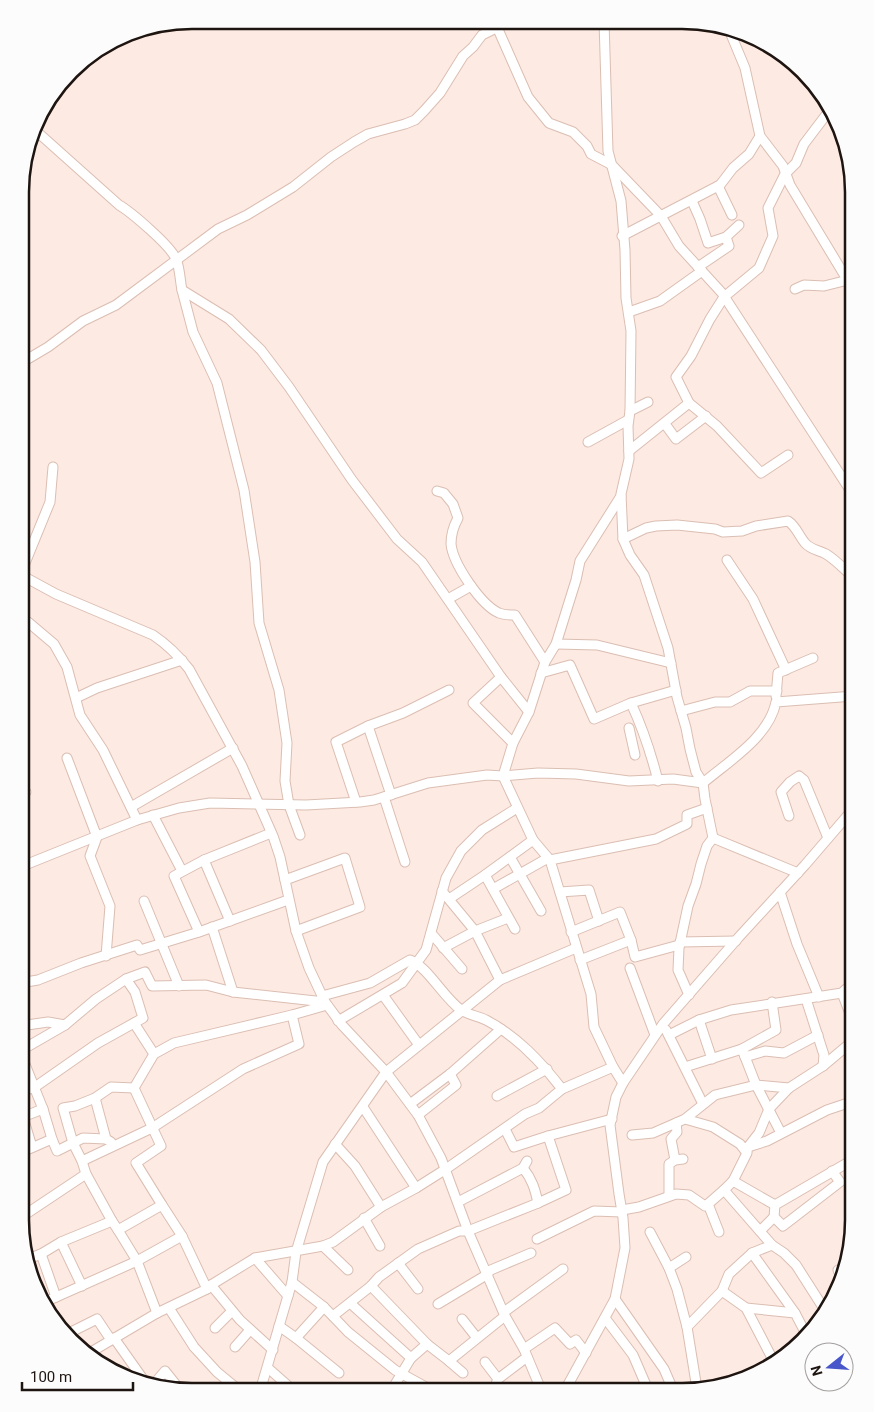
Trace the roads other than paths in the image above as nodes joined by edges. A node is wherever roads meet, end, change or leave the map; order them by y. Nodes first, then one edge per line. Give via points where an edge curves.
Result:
1 (493, 29) edge
2 (498, 29) edge
3 (604, 29) edge
4 (732, 37) edge
5 (826, 115) edge
6 (39, 134) edge
7 (760, 136) junction
8 (612, 165) junction
9 (785, 174) junction
10 (718, 186) junction
11 (692, 201) junction
12 (732, 214) dead end
13 (661, 216) junction
14 (739, 225) dead end
15 (622, 236) junction
16 (726, 237) junction
17 (176, 259) junction
18 (700, 269) junction
19 (845, 275) edge
20 (845, 281) edge
21 (795, 289) dead end
22 (182, 290) junction
23 (724, 297) junction
24 (629, 312) junction
25 (29, 358) edge
26 (648, 402) dead end
27 (690, 404) junction
28 (629, 416) junction
29 (706, 416) junction
30 (665, 424) junction
31 (588, 442) dead end
32 (629, 451) junction
33 (788, 455) dead end
34 (53, 467) dead end
35 (845, 482) edge
36 (437, 491) dead end
37 (621, 496) junction
38 (623, 539) junction
39 (29, 554) edge
40 (727, 560) dead end
41 (845, 570) edge
42 (29, 579) edge
43 (471, 586) junction
44 (448, 600) junction
45 (29, 623) edge
46 (556, 644) junction
47 (813, 658) dead end
48 (182, 660) junction
49 (545, 662) junction
50 (671, 663) junction
51 (786, 670) junction
52 (541, 674) junction
53 (501, 677) junction
54 (449, 690) dead end
55 (676, 690) junction
56 (777, 691) junction
57 (845, 697) edge
58 (76, 698) junction
59 (776, 702) junction
60 (631, 703) junction
61 (681, 711) junction
62 (529, 712) junction
63 (368, 726) junction
64 (629, 728) dead end
65 (648, 742) junction
66 (513, 744) junction
67 (233, 748) junction
68 (68, 758) dead end
69 (503, 776) junction
70 (658, 781) junction
71 (703, 784) junction
72 (387, 796) junction
73 (356, 802) junction
74 (258, 803) junction
75 (289, 805) junction
76 (131, 807) junction
77 (517, 808) junction
78 (707, 808) junction
79 (153, 815) junction
80 (789, 816) dead end
81 (845, 818) edge
82 (137, 820) junction
83 (271, 833) junction
84 (300, 835) dead end
85 (97, 837) junction
86 (713, 838) junction
87 (828, 838) junction
88 (533, 840) junction
89 (510, 857) junction
90 (549, 859) junction
91 (204, 860) junction
92 (405, 862) dead end
93 (29, 863) edge
94 (182, 871) junction
95 (798, 873) junction
96 (520, 874) junction
97 (485, 875) junction
98 (284, 880) junction
99 (493, 889) junction
100 (442, 891) junction
101 (560, 892) junction
102 (780, 892) junction
103 (449, 899) junction
104 (288, 900) junction
105 (144, 901) dead end
106 (541, 911) dead end
107 (508, 918) junction
108 (230, 920) junction
109 (599, 920) junction
110 (212, 927) junction
111 (515, 929) dead end
112 (296, 931) junction
113 (474, 931) junction
114 (199, 932) junction
115 (571, 932) junction
116 (430, 933) junction
117 (631, 940) junction
118 (736, 941) junction
119 (161, 942) junction
120 (680, 943) junction
121 (443, 948) junction
122 (576, 948) junction
123 (106, 956) junction
124 (580, 960) junction
125 (417, 963) junction
126 (630, 968) dead end
127 (462, 969) dead end
128 (126, 979) junction
129 (500, 980) junction
130 (29, 981) edge
131 (179, 986) junction
132 (845, 990) edge
133 (233, 992) junction
134 (842, 993) junction
135 (382, 995) junction
136 (689, 995) junction
137 (819, 997) junction
138 (806, 999) junction
139 (325, 1001) junction
140 (845, 1001) edge
141 (772, 1002) junction
142 (462, 1011) junction
143 (292, 1015) junction
144 (700, 1020) junction
145 (338, 1021) junction
146 (134, 1023) junction
147 (662, 1024) junction
148 (29, 1025) edge
149 (65, 1025) junction
150 (501, 1029) junction
151 (669, 1035) junction
152 (655, 1036) junction
153 (818, 1036) junction
154 (419, 1045) junction
155 (29, 1046) edge
156 (845, 1048) edge
157 (743, 1053) junction
158 (154, 1054) junction
159 (712, 1059) junction
160 (823, 1066) junction
161 (613, 1067) junction
162 (685, 1067) junction
163 (547, 1070) junction
164 (386, 1072) junction
165 (29, 1073) edge
166 (450, 1074) junction
167 (623, 1083) junction
168 (756, 1085) junction
169 (35, 1087) junction
170 (134, 1088) junction
171 (789, 1088) junction
172 (29, 1089) edge
173 (562, 1089) junction
174 (497, 1096) dead end
175 (95, 1098) junction
176 (410, 1104) junction
177 (702, 1104) junction
178 (845, 1104) edge
179 (363, 1107) junction
180 (43, 1108) junction
181 (769, 1109) junction
182 (29, 1114) edge
183 (418, 1115) junction
184 (612, 1119) junction
185 (685, 1119) junction
186 (676, 1123) junction
187 (152, 1128) junction
188 (505, 1129) junction
189 (781, 1133) junction
190 (632, 1135) dead end
191 (548, 1136) junction
192 (29, 1139) edge
193 (52, 1139) junction
194 (106, 1139) junction
195 (73, 1143) junction
196 (115, 1144) junction
197 (335, 1144) junction
198 (32, 1148) junction
199 (29, 1149) edge
200 (747, 1150) junction
201 (82, 1161) junction
202 (845, 1164) edge
203 (446, 1169) junction
204 (832, 1171) junction
205 (86, 1174) junction
206 (733, 1181) junction
207 (416, 1188) junction
208 (724, 1190) junction
209 (669, 1195) junction
210 (458, 1202) junction
211 (538, 1203) junction
212 (708, 1204) junction
213 (162, 1205) junction
214 (775, 1205) junction
215 (381, 1207) junction
216 (622, 1211) junction
217 (29, 1212) edge
218 (774, 1217) junction
219 (364, 1218) junction
220 (112, 1221) junction
221 (118, 1230) junction
222 (468, 1231) junction
223 (650, 1232) dead end
224 (719, 1232) dead end
225 (760, 1232) junction
226 (182, 1236) junction
227 (537, 1240) dead end
228 (61, 1242) junction
229 (323, 1246) junction
230 (380, 1246) dead end
231 (772, 1246) junction
232 (296, 1252) junction
233 (531, 1253) dead end
234 (752, 1253) junction
235 (40, 1254) junction
236 (33, 1257) edge
237 (686, 1257) dead end
238 (255, 1258) junction
239 (136, 1261) junction
240 (398, 1263) junction
241 (669, 1268) junction
242 (563, 1269) dead end
243 (348, 1270) dead end
244 (487, 1273) junction
245 (292, 1282) junction
246 (82, 1286) junction
247 (371, 1286) junction
248 (209, 1287) junction
249 (418, 1289) dead end
250 (722, 1291) junction
251 (288, 1296) junction
252 (56, 1297) junction
253 (615, 1299) junction
254 (50, 1300) edge
255 (350, 1304) junction
256 (438, 1304) dead end
257 (821, 1305) edge
258 (324, 1307) junction
259 (169, 1308) junction
260 (746, 1308) junction
261 (232, 1311) junction
262 (157, 1313) junction
263 (795, 1313) junction
264 (504, 1314) junction
265 (333, 1316) junction
266 (605, 1318) junction
267 (462, 1319) dead end
268 (279, 1326) junction
269 (687, 1327) junction
270 (215, 1328) dead end
271 (804, 1329) edge
272 (250, 1330) junction
273 (73, 1331) edge
274 (296, 1338) junction
275 (476, 1338) junction
276 (112, 1339) junction
277 (427, 1344) junction
278 (235, 1347) dead end
279 (94, 1350) edge
280 (273, 1350) junction
281 (586, 1352) junction
282 (526, 1353) junction
283 (771, 1356) edge
284 (411, 1358) junction
285 (449, 1361) junction
286 (485, 1362) dead end
287 (268, 1368) junction
288 (338, 1373) dead end
289 (402, 1373) junction
290 (464, 1373) dead end
291 (139, 1374) edge
292 (498, 1379) junction
293 (158, 1380) edge
294 (174, 1382) edge
295 (230, 1383) edge
296 (263, 1383) edge
297 (285, 1383) edge
298 (396, 1383) edge
299 (419, 1383) edge
300 (496, 1383) edge
301 (538, 1383) edge
302 (569, 1383) edge
303 (645, 1383) edge
304 (670, 1383) edge
305 (696, 1383) edge

1 - 17 street via 482,35 462,56 440,92 415,120 368,134 354,142 293,187 218,229
2 - 8 street via 528,96 549,123 573,132 591,154
3 - 8 street via 608,151
4 - 7 street via 745,68
5 - 9 street via 804,144 796,163
6 - 17 street via 128,210
7 - 9 street via 783,166
7 - 10 street via 749,154
8 - 13 street
8 - 15 street via 621,201
9 - 19 street
9 - 23 street via 768,208 773,236 759,268
10 - 11 street
10 - 12 street
11 - 13 street
11 - 16 street via 708,243
13 - 15 street
13 - 18 street via 679,246
14 - 16 street
15 - 24 street
16 - 18 street via 729,246
17 - 22 street
17 - 25 street via 116,305 83,320
18 - 23 street
18 - 24 street via 660,302
20 - 21 street
22 - 44 street via 229,319 261,350 352,480 397,539 422,562
22 - 75 street via 193,332 217,384 244,490 255,562 259,623 279,690 287,743 285,781
23 - 27 street via 676,377
23 - 35 street
24 - 28 street
26 - 28 street
27 - 29 street
27 - 30 street
28 - 31 street
28 - 32 street
29 - 30 street via 676,439
29 - 33 street via 761,473
30 - 32 street
32 - 37 street
34 - 39 street via 50,502
36 - 43 street via 444,493 453,504 458,518 452,530 451,546
37 - 38 street
37 - 46 street via 580,561
38 - 41 street via 656,526 677,525 723,532 788,522 805,544 826,554
38 - 50 street via 644,575
40 - 51 street via 753,599
42 - 48 street via 56,594 153,636
43 - 44 street
43 - 49 street via 484,602 498,612 515,615
44 - 53 street
45 - 58 street via 54,644 67,667
46 - 49 street
46 - 50 street via 597,645
47 - 51 street
48 - 58 street
48 - 67 street
49 - 52 street
50 - 55 street
51 - 56 street via 778,673
52 - 60 street via 570,665 594,719
52 - 62 street
53 - 62 street
53 - 66 street via 472,703
54 - 63 street
55 - 60 street
55 - 61 street
56 - 59 street
56 - 61 street via 750,691 730,702 715,702
57 - 59 street
58 - 76 street via 80,715
59 - 71 street via 758,737
60 - 65 street
61 - 71 street via 696,772
62 - 66 street
63 - 72 street
63 - 73 street via 336,742
64 - 65 street via 634,750
65 - 70 street
66 - 69 street
67 - 74 street
67 - 76 street
68 - 85 street
69 - 70 street via 576,774
69 - 72 street via 428,783
69 - 77 street
70 - 71 street via 673,779
71 - 78 street
72 - 73 street
72 - 92 street
73 - 75 street
74 - 75 street
74 - 79 street via 210,803
74 - 83 street
75 - 84 street
76 - 82 street
77 - 88 street
77 - 100 street via 482,830 461,851
78 - 86 street
78 - 90 street via 687,815 687,824 656,839
79 - 82 street
79 - 94 street
80 - 87 street via 781,792 800,776
81 - 87 street
82 - 85 street
83 - 91 street
83 - 98 street
85 - 93 street
85 - 123 street via 90,856 110,906
86 - 95 street
86 - 120 street via 704,855
87 - 95 street
88 - 89 street
88 - 90 street
89 - 96 street
89 - 97 street
90 - 96 street
90 - 101 street
91 - 94 street
91 - 108 street
94 - 114 street via 174,876
95 - 102 street
96 - 99 street
96 - 106 street
97 - 99 street
97 - 103 street
98 - 104 street
98 - 112 street via 345,858 360,907
99 - 107 street
100 - 103 street
100 - 116 street
101 - 109 street via 589,890
101 - 115 street
102 - 118 street
102 - 137 street via 796,944
103 - 113 street
104 - 108 street
104 - 112 street
105 - 119 street
107 - 111 street
107 - 113 street
108 - 110 street
109 - 115 street
109 - 117 street via 620,912
110 - 114 street
110 - 133 street
112 - 139 street
113 - 121 street
113 - 129 street
114 - 119 street
115 - 122 street
116 - 121 street
116 - 125 street via 426,950
117 - 120 street via 635,958
117 - 124 street
118 - 120 street
118 - 136 street
119 - 123 street via 140,950 137,946
119 - 131 street
120 - 136 street via 678,970
121 - 127 street
122 - 124 street
122 - 129 street
123 - 130 street
124 - 161 street via 591,994 594,1026
125 - 135 street via 402,983
125 - 139 street via 410,960 370,983
125 - 142 street
126 - 152 street
128 - 131 street via 145,972 152,986
128 - 146 street via 143,1018
128 - 149 street
129 - 142 street
131 - 133 street via 206,985
132 - 134 street
133 - 139 street
134 - 137 street
134 - 140 street
135 - 145 street
135 - 154 street
136 - 147 street
137 - 138 street
138 - 141 street
138 - 153 street
139 - 143 street
139 - 145 street
141 - 144 street
141 - 157 street via 776,1030
142 - 150 street
142 - 154 street
143 - 158 street via 174,1043
143 - 187 street via 299,1044 243,1069
144 - 151 street
144 - 159 street
145 - 164 street
146 - 158 street
146 - 169 street via 98,1043
147 - 151 street
147 - 152 street
148 - 149 street via 48,1022
149 - 155 street
150 - 163 street
150 - 166 street
151 - 162 street
152 - 167 street
153 - 157 street via 784,1052
153 - 160 street via 824,1055
154 - 164 street
156 - 160 street
157 - 159 street
157 - 168 street
158 - 170 street
159 - 162 street
160 - 171 street
161 - 167 street
161 - 173 street
162 - 177 street
163 - 173 street
163 - 174 street
164 - 176 street
164 - 179 street
165 - 169 street
166 - 176 street
166 - 183 street via 456,1085
167 - 184 street via 616,1097
168 - 171 street
168 - 177 street via 716,1095
168 - 181 street
169 - 172 street
169 - 180 street
170 - 175 street via 111,1087
170 - 187 street
171 - 181 street
173 - 188 street
175 - 194 street
175 - 195 street via 63,1108
176 - 183 street
177 - 185 street
178 - 189 street
179 - 197 street
179 - 207 street
180 - 182 street
180 - 193 street
181 - 189 street
181 - 200 street via 759,1133
183 - 203 street
184 - 191 street
184 - 216 street via 610,1125
185 - 186 street
185 - 200 street via 713,1127
186 - 190 street via 653,1133
186 - 209 street via 677,1132 671,1138 679,1159 669,1164
187 - 196 street
187 - 213 street via 161,1146 136,1163
188 - 191 street via 514,1147
188 - 203 street
189 - 200 street
191 - 211 street via 566,1190
192 - 198 street
193 - 195 street via 58,1151
193 - 198 street
194 - 195 street via 83,1138
194 - 196 street
195 - 201 street
196 - 201 street
197 - 215 street via 355,1166
197 - 232 street via 323,1162
198 - 199 street
200 - 206 street
201 - 205 street
202 - 204 street
203 - 207 street
203 - 210 street
204 - 214 street
204 - 218 street via 840,1182 783,1226
205 - 217 street
205 - 220 street
206 - 208 street
206 - 214 street
207 - 215 street
208 - 212 street
208 - 225 street
209 - 212 street via 689,1195 705,1206
209 - 216 street
210 - 211 street via 525,1164
210 - 222 street
211 - 222 street
212 - 224 street
213 - 221 street
213 - 226 street
214 - 218 street
215 - 219 street
216 - 227 street via 594,1211
216 - 253 street via 625,1248
218 - 225 street
219 - 229 street
219 - 230 street
220 - 221 street
220 - 228 street
221 - 239 street
222 - 240 street via 459,1231 418,1249
222 - 244 street
223 - 241 street
225 - 231 street
226 - 239 street
226 - 248 street
228 - 235 street
228 - 246 street
229 - 232 street
229 - 243 street
231 - 234 street
231 - 257 street via 796,1265
232 - 238 street
232 - 245 street
233 - 244 street
234 - 250 street via 729,1274
234 - 263 street
235 - 236 street
235 - 252 street
237 - 241 street
238 - 248 street
238 - 251 street
239 - 246 street
239 - 262 street
240 - 247 street
240 - 249 street
241 - 269 street
242 - 264 street
244 - 256 street
244 - 264 street
245 - 251 street
245 - 258 street
246 - 252 street
247 - 255 street
247 - 277 street
248 - 259 street
248 - 261 street
250 - 260 street
250 - 269 street
251 - 268 street
252 - 254 street
253 - 266 street
253 - 304 street
255 - 265 street
255 - 284 street
258 - 265 street
258 - 274 street
259 - 262 street
259 - 295 street via 194,1348
260 - 263 street
260 - 283 street
261 - 270 street
261 - 272 street
262 - 276 street
263 - 271 street
264 - 275 street
264 - 282 street
265 - 289 street via 394,1370
266 - 281 street
266 - 303 street via 633,1355
267 - 275 street
268 - 274 street
268 - 280 street
269 - 305 street
272 - 278 street
272 - 280 street
273 - 276 street via 97,1319
274 - 288 street
275 - 285 street
276 - 279 street
276 - 291 street
277 - 284 street
277 - 285 street
280 - 287 street
281 - 282 street via 576,1340 570,1344 555,1328
281 - 302 street
282 - 292 street
282 - 301 street
284 - 289 street
285 - 290 street
286 - 292 street
287 - 296 street
287 - 297 street
289 - 298 street
289 - 299 street
292 - 300 street
293 - 294 street via 165,1372

